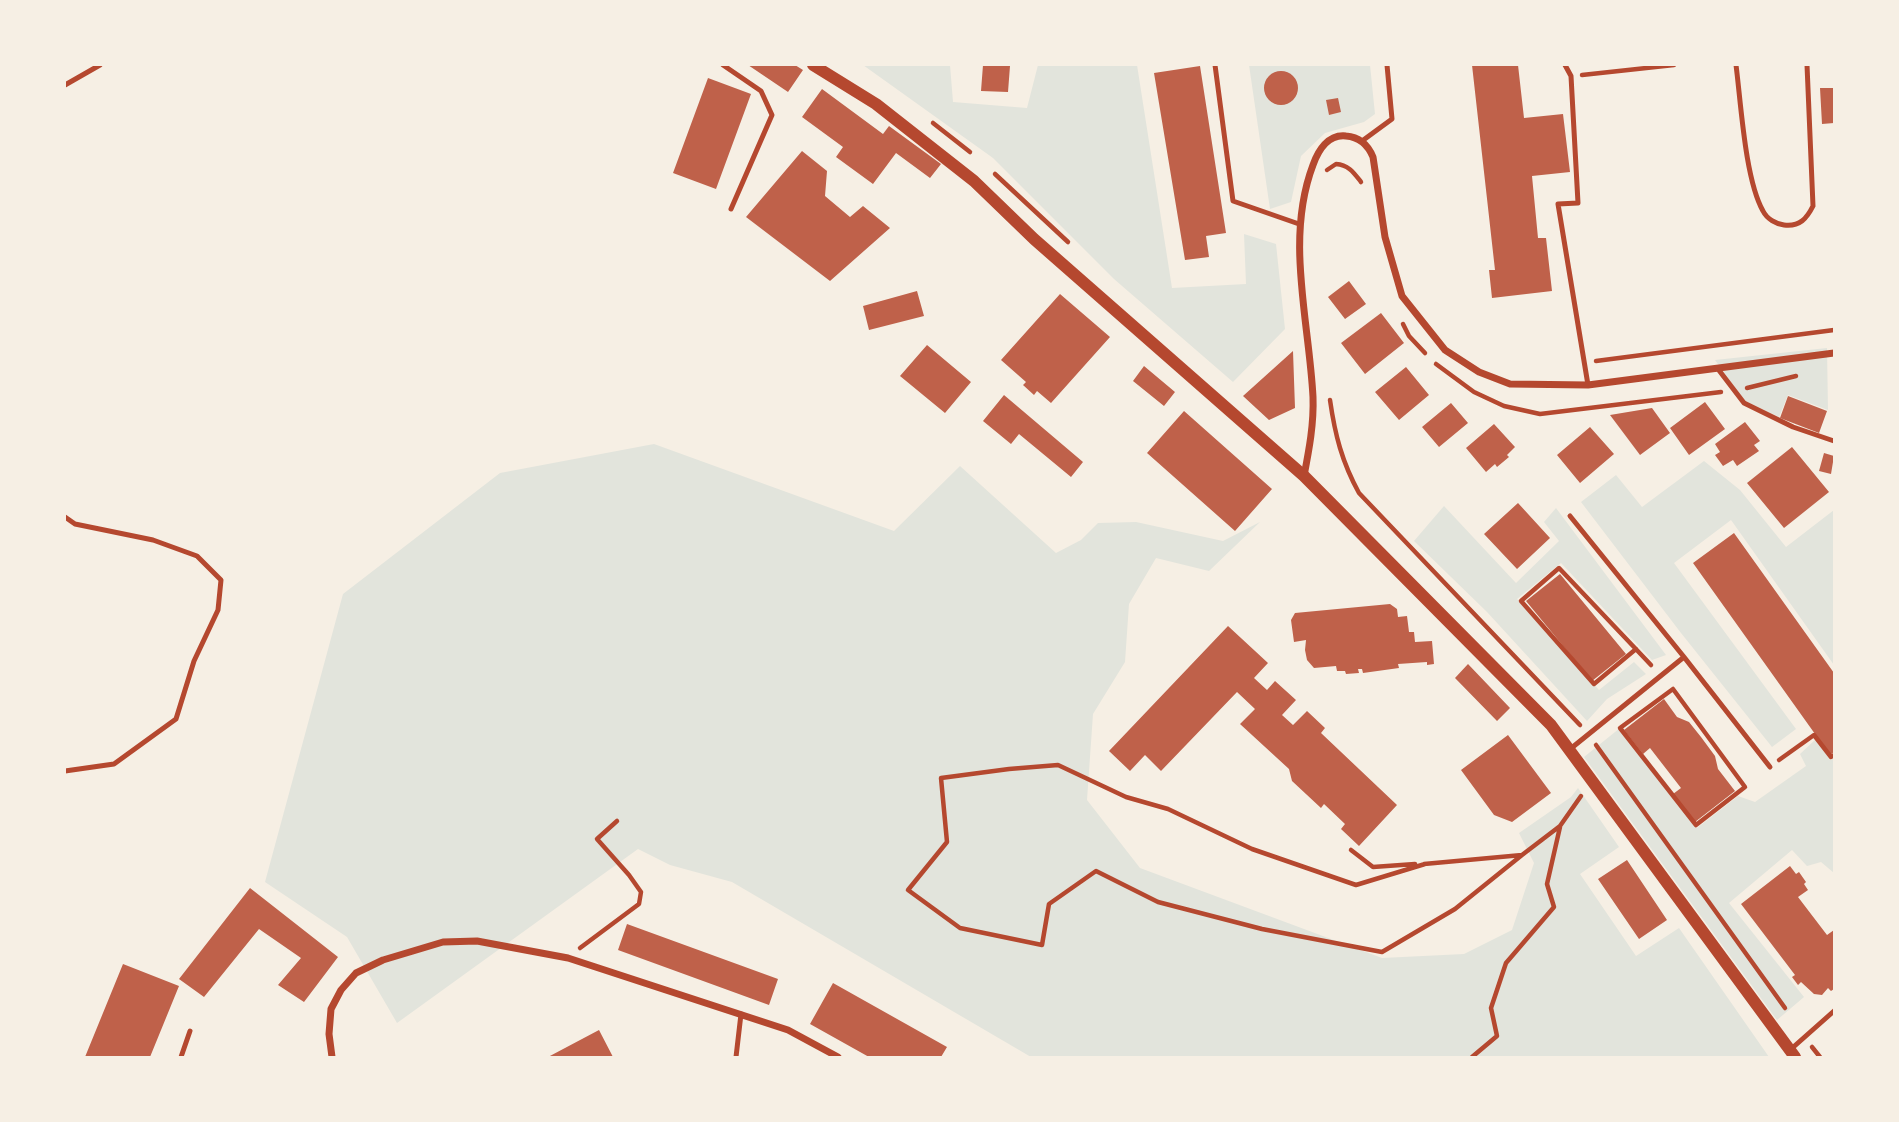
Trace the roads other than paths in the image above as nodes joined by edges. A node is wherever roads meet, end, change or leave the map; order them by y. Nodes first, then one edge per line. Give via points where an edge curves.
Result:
1 (100, 65) edge
2 (723, 65) edge
3 (813, 65) edge
4 (1214, 65) edge
5 (1387, 65) edge
6 (1564, 65) edge
7 (1736, 65) edge
8 (1807, 65) edge
9 (65, 85) edge
10 (1362, 141) junction
11 (732, 209) dead end
12 (1299, 224) junction
13 (1834, 353) edge
14 (1718, 369) junction
15 (1588, 385) junction
16 (1834, 441) edge
17 (1304, 476) junction
18 (1570, 516) dead end
19 (65, 517) edge
20 (1684, 657) junction
21 (1569, 750) junction
22 (1770, 767) road end
23 (65, 771) edge
24 (1834, 1011) edge
25 (741, 1014) junction
26 (190, 1031) dead end
27 (1792, 1054) edge
28 (180, 1057) edge
29 (332, 1057) edge
30 (736, 1057) edge
31 (838, 1057) edge

1 - 9 lane
2 - 11 lane via 761,91 772,116
3 - 17 street via 876,104 974,181
4 - 12 lane via 1233,201
5 - 10 lane via 1392,119
6 - 15 lane via 1570,76 1578,203 1558,204
7 - 8 lane via 1752,180 1763,212 1777,225 1793,226 1806,219 1813,206
10 - 12 street via 1340,135 1322,146 1303,196
10 - 15 street via 1373,157 1385,237 1402,296 1445,350 1479,372 1510,384
12 - 17 street via 1313,397
13 - 14 street
14 - 15 street
14 - 16 lane via 1744,403
17 - 21 street via 1550,724
18 - 20 lane
19 - 23 lane via 75,524 153,540 197,556 221,580 218,610 194,661 177,719 114,764
20 - 21 lane
20 - 22 lane
21 - 27 street
24 - 27 lane
25 - 29 street via 568,958 477,941 443,942 356,973 331,1009
25 - 30 lane
25 - 31 street via 788,1030
26 - 28 lane

